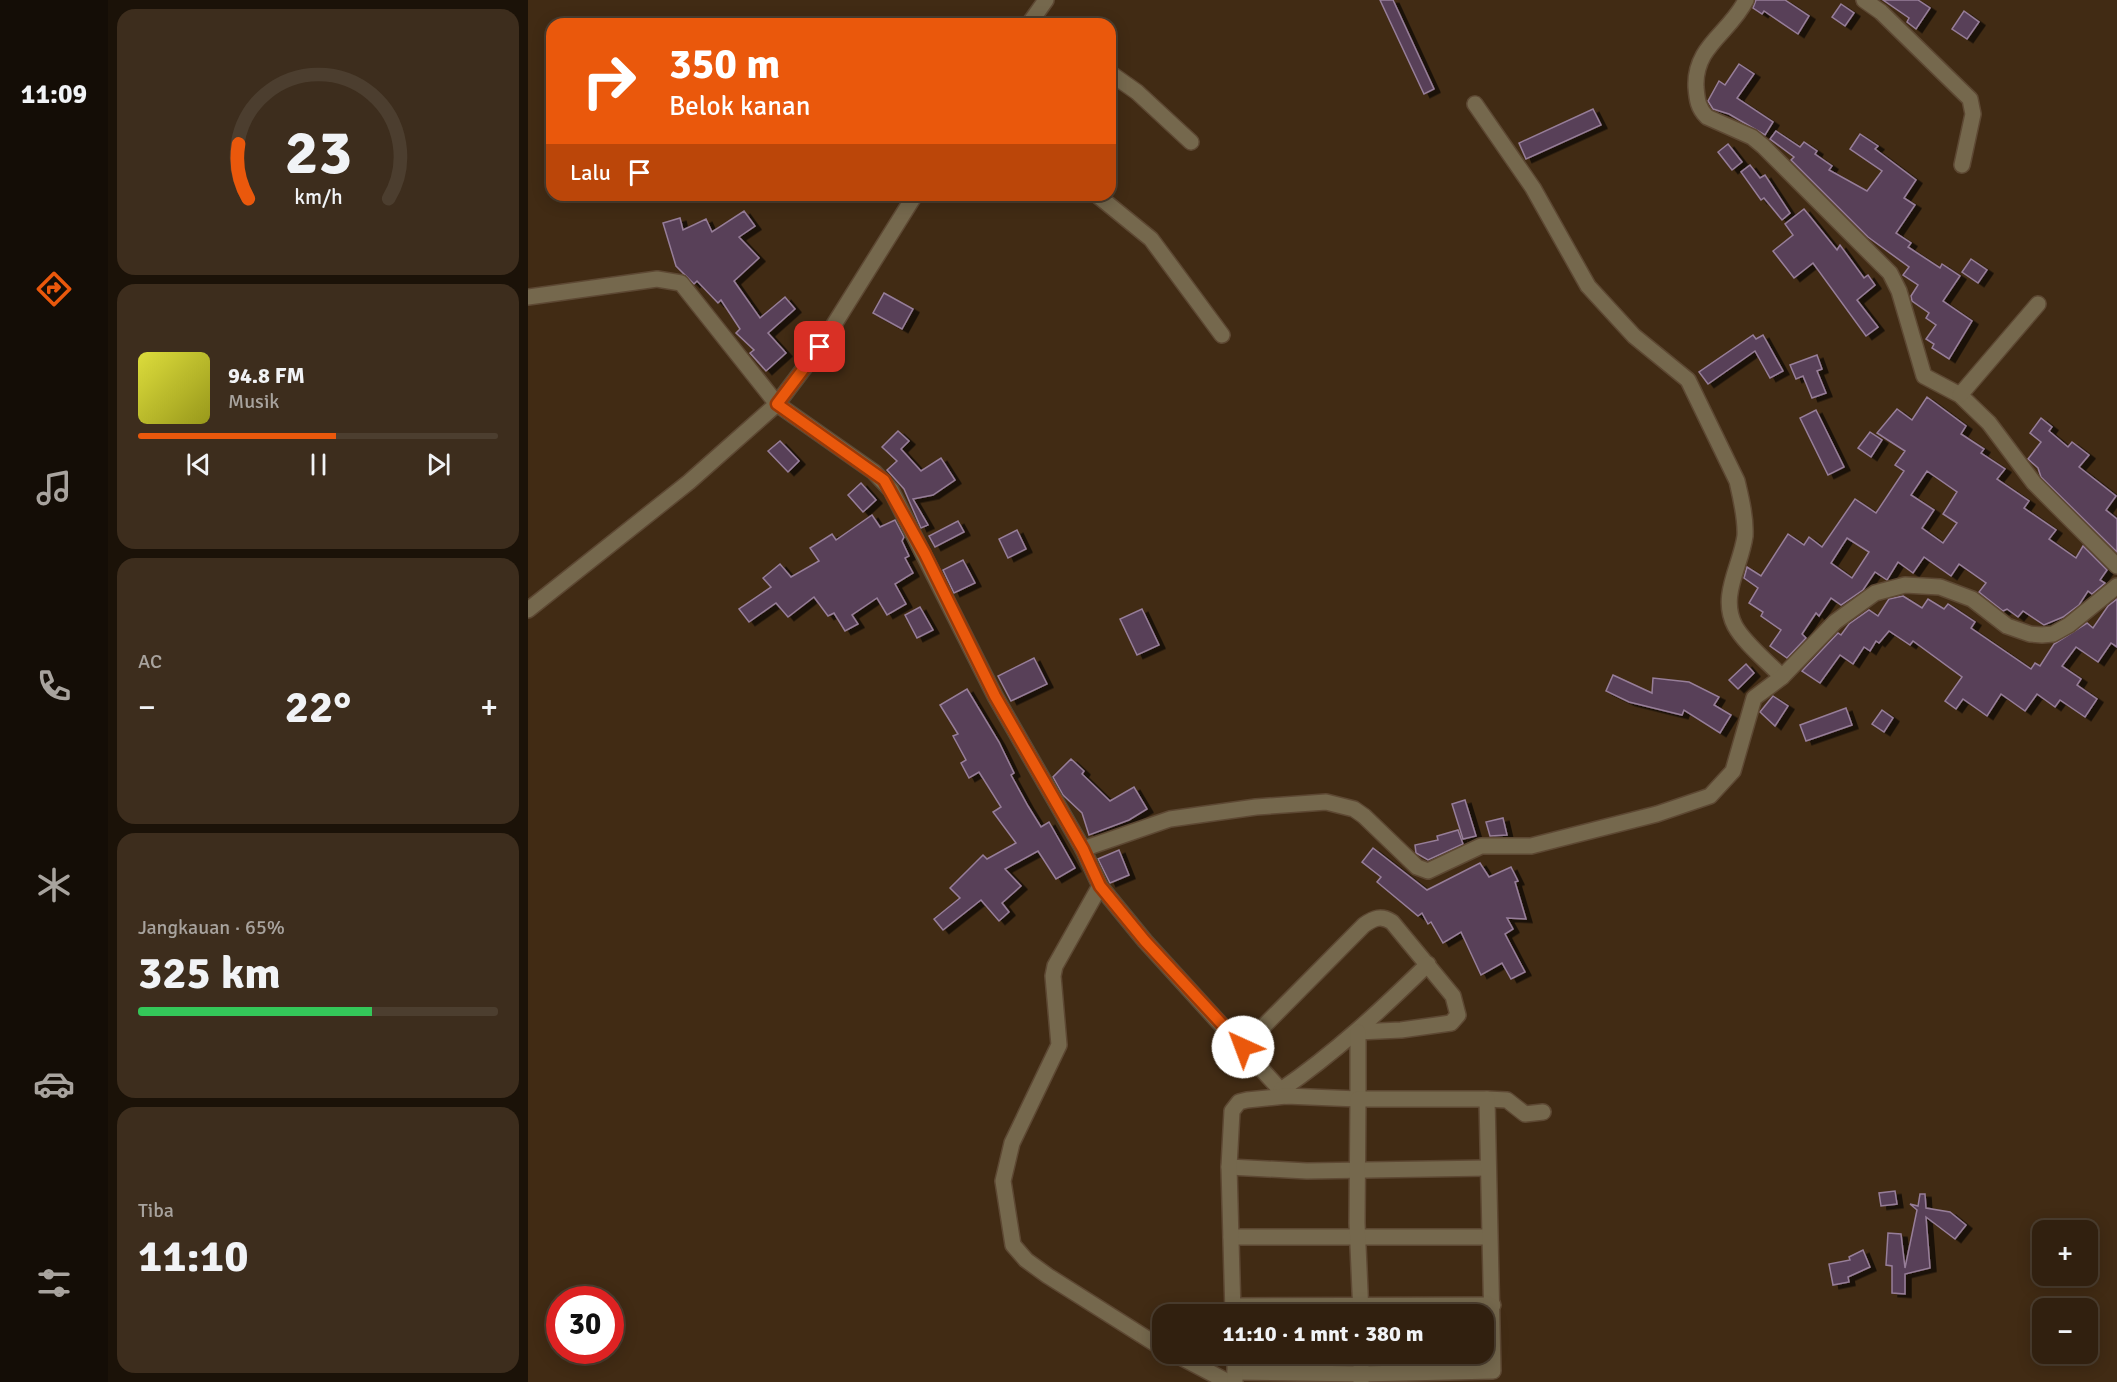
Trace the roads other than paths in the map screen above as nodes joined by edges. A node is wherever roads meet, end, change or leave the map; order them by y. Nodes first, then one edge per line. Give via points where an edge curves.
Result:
1 (1046, 0) edge
2 (1746, 0) edge
3 (1864, 0) edge
4 (1033, 18) edge
5 (1116, 77) edge
6 (1475, 104) dead end
7 (1191, 142) dead end
8 (1962, 165) dead end
9 (911, 201) edge
10 (1104, 201) edge
11 (528, 297) edge
12 (2038, 304) dead end
13 (1222, 335) dead end
14 (1960, 395) junction
15 (777, 404) junction
16 (2117, 566) edge
17 (2117, 586) edge
18 (528, 610) edge
19 (1782, 677) junction
20 (1083, 849) junction
21 (1100, 886) junction
22 (1428, 964) junction
23 (1358, 1032) junction
24 (1243, 1047) junction
25 (1283, 1093) junction
26 (1358, 1099) junction
27 (1487, 1099) junction
28 (1543, 1112) dead end
29 (1229, 1167) junction
30 (1488, 1168) junction
31 (1358, 1170) junction
32 (1231, 1238) junction
33 (1359, 1238) junction
34 (1489, 1238) junction
35 (1233, 1304) edge
36 (1361, 1304) edge
37 (1493, 1304) edge
38 (1152, 1342) edge
39 (1198, 1364) edge
40 (1234, 1364) edge
41 (1494, 1376) edge
42 (1361, 1378) edge
43 (1233, 1379) edge

1 - 4 street
2 - 14 street via 1698,64 1697,102 1701,111 1763,146 1884,265 1899,291 1924,376
3 - 8 street via 1970,99 1973,114
5 - 7 street
6 - 19 street via 1533,188 1588,286 1634,336 1688,380 1737,481 1741,498 1745,536 1732,579 1731,614 1738,630
9 - 15 street via 820,347
10 - 13 street via 1150,239
11 - 15 street via 657,279 681,282
12 - 14 street
14 - 16 street via 1996,430 2034,483
15 - 18 street via 689,482
15 - 20 street via 884,480 995,696
17 - 19 street via 2069,625 2042,635 2007,626 1957,592 1922,585 1875,593 1835,622
19 - 20 street via 1754,698 1733,771 1710,796 1532,846 1481,846 1433,870 1417,867 1354,809 1326,802 1170,819
20 - 21 street
21 - 24 street
21 - 38 street via 1055,966 1059,1045 1012,1143 1003,1181 1013,1245 1026,1260
22 - 23 street
22 - 23 street via 1453,996 1458,1010 1456,1019 1401,1030
22 - 24 street via 1392,922 1379,917 1370,920
23 - 25 street
23 - 26 street
24 - 25 street
25 - 26 street
25 - 29 street via 1246,1100 1236,1106 1230,1118
26 - 27 street
26 - 31 street
27 - 28 street via 1507,1100 1525,1114
27 - 30 street
29 - 31 street
29 - 32 street
30 - 31 street
30 - 34 street
31 - 33 street
32 - 33 street
32 - 35 street
33 - 34 street
33 - 36 street
34 - 37 street
39 - 43 street
40 - 43 street
41 - 42 street
42 - 43 street

